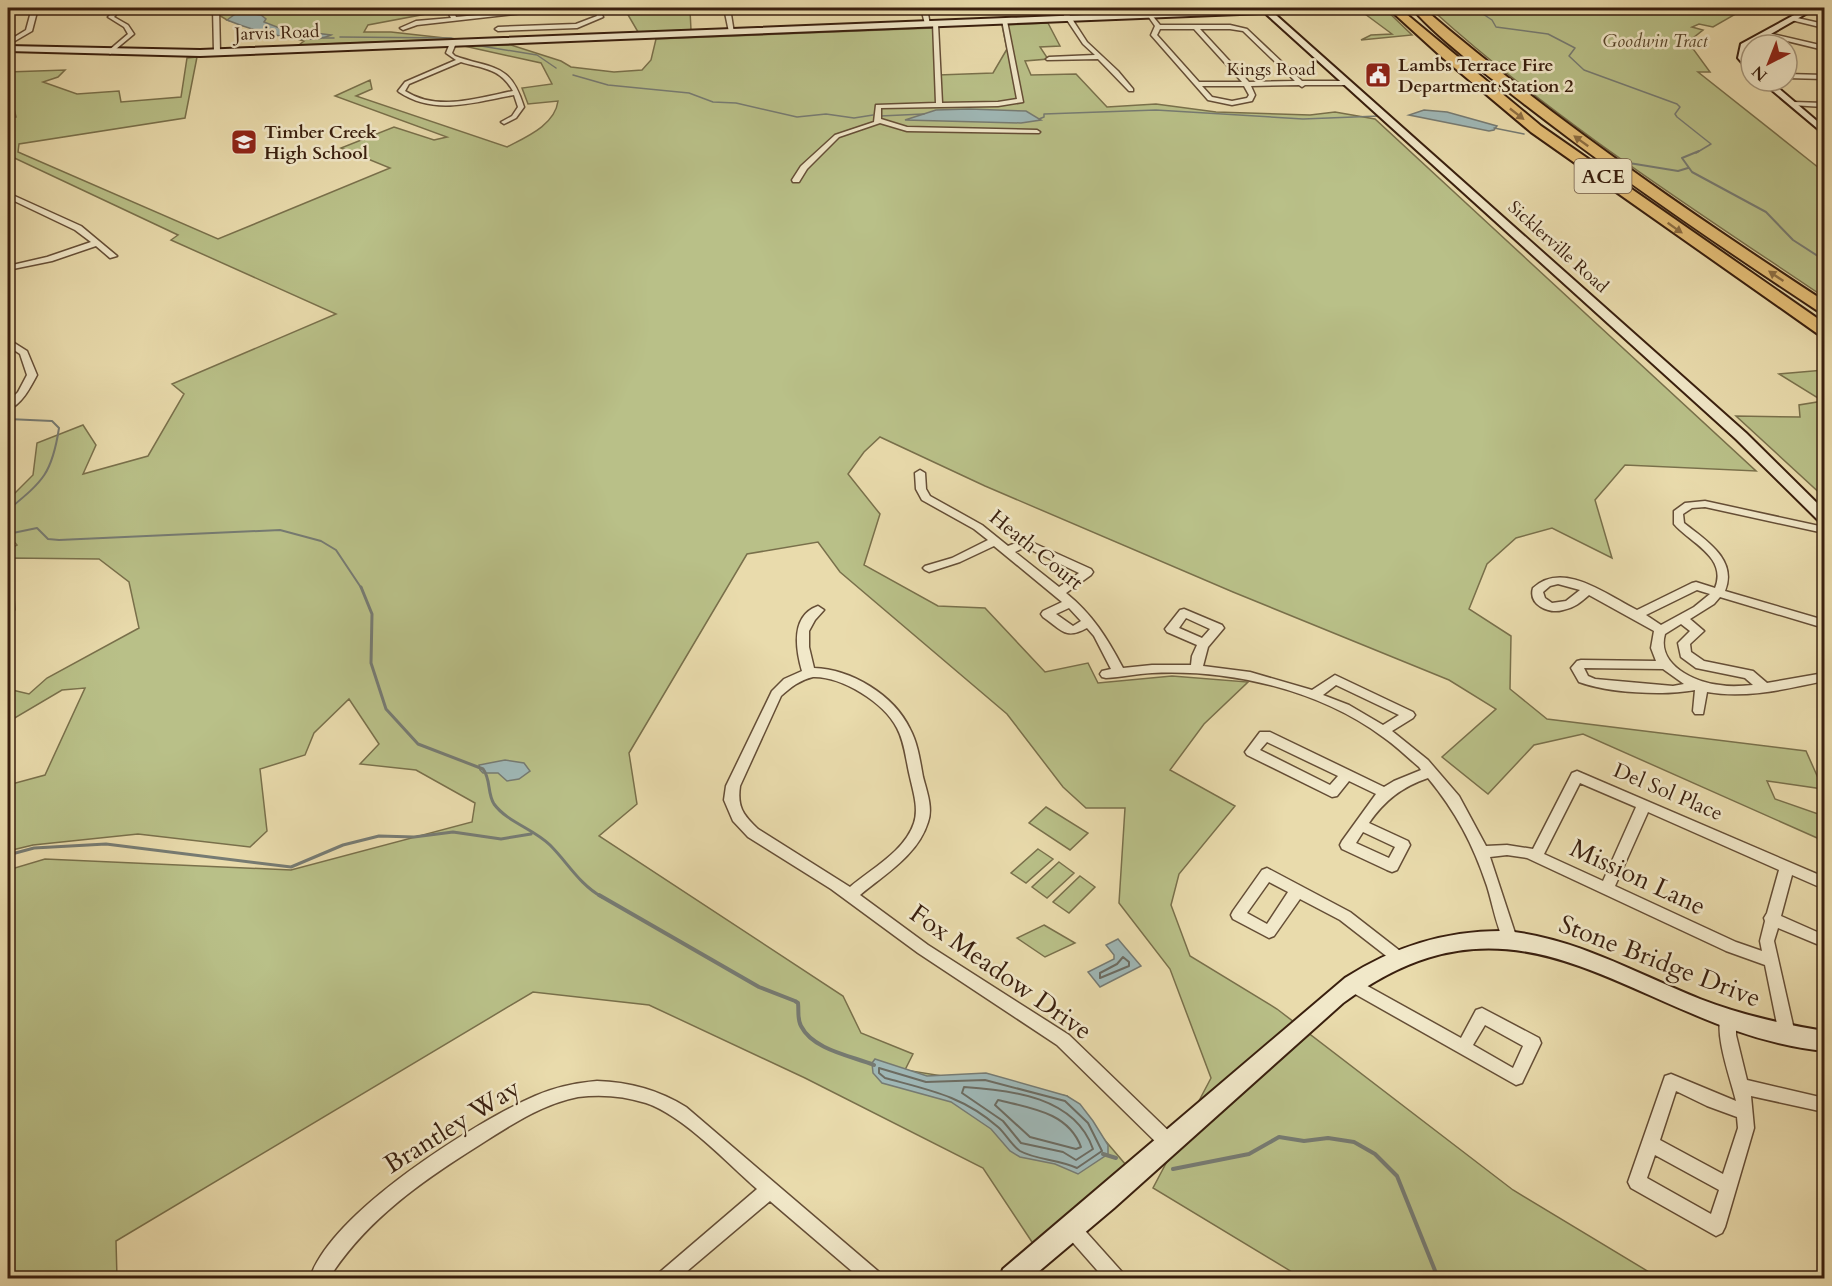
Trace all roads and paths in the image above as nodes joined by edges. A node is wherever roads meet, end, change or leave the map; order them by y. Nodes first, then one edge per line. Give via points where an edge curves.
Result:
1 (35, 8) edge
2 (216, 8) edge
3 (448, 8) edge
4 (566, 8) edge
5 (591, 8) edge
6 (727, 8) edge
7 (924, 8) edge
8 (1062, 8) edge
9 (1393, 8) edge
10 (1417, 8) edge
11 (1812, 8) edge
12 (1265, 9) edge
13 (115, 12) dead end
14 (499, 14) junction
15 (1151, 16) junction
16 (454, 19) junction
17 (1069, 19) junction
18 (1793, 19) junction
19 (1004, 21) junction
20 (932, 24) junction
21 (1824, 26) edge
22 (1158, 27) junction
23 (403, 28) dead end
24 (1196, 28) junction
25 (498, 29) junction
26 (728, 32) junction
27 (1766, 33) edge
28 (495, 41) junction
29 (1799, 42) edge
30 (8, 43) edge
31 (453, 43) junction
32 (1824, 48) edge
33 (8, 49) edge
34 (110, 52) junction
35 (217, 52) junction
36 (1099, 57) junction
37 (1049, 59) dead end
38 (460, 60) junction
39 (1799, 76) edge
40 (1824, 77) edge
41 (1346, 83) junction
42 (1196, 84) junction
43 (1248, 84) junction
44 (1302, 85) junction
45 (1131, 90) dead end
46 (515, 93) junction
47 (1780, 93) edge
48 (939, 104) junction
49 (1793, 104) junction
50 (1824, 105) edge
51 (879, 121) junction
52 (504, 122) dead end
53 (1824, 131) edge
54 (1037, 132) dead end
55 (796, 180) dead end
56 (8, 195) edge
57 (97, 243) junction
58 (113, 255) dead end
59 (8, 268) edge
60 (1824, 308) edge
61 (1824, 330) edge
62 (8, 342) edge
63 (8, 407) edge
64 (920, 473) dead end
65 (1824, 518) edge
66 (1824, 530) edge
67 (995, 541) junction
68 (1007, 551) junction
69 (929, 568) dead end
70 (1587, 590) dead end
71 (1060, 592) junction
72 (1719, 592) junction
73 (1071, 602) junction
74 (818, 610) dead end
75 (1637, 615) junction
76 (1680, 618) junction
77 (1089, 622) junction
78 (1824, 624) edge
79 (1661, 630) junction
80 (1204, 643) dead end
81 (1666, 665) junction
82 (1197, 668) junction
83 (809, 674) junction
84 (1824, 678) edge
85 (1702, 685) junction
86 (1764, 688) junction
87 (1314, 695) junction
88 (1699, 711) dead end
89 (1382, 731) junction
90 (1430, 772) junction
91 (1346, 775) junction
92 (1383, 792) junction
93 (1644, 805) junction
94 (1361, 825) dead end
95 (1484, 852) junction
96 (1536, 856) junction
97 (1787, 867) junction
98 (1824, 883) edge
99 (1607, 888) junction
100 (1298, 890) dead end
101 (850, 895) junction
102 (1771, 918) junction
103 (1510, 939) junction
104 (1824, 941) edge
105 (1399, 958) junction
106 (1770, 960) junction
107 (1353, 984) junction
108 (1728, 1018) junction
109 (1787, 1034) junction
110 (1824, 1041) edge
111 (1464, 1047) dead end
112 (1740, 1086) junction
113 (1824, 1105) edge
114 (1745, 1112) junction
115 (1170, 1144) junction
116 (1650, 1144) junction
117 (1729, 1186) junction
118 (770, 1189) junction
119 (1073, 1230) junction
120 (319, 1278) edge
121 (666, 1278) edge
122 (873, 1278) edge
123 (1012, 1278) edge
124 (1116, 1278) edge

1 - 30 street via 28,31
2 - 35 street
3 - 16 street
4 - 14 street
5 - 25 street via 600,17 584,25
6 - 26 street
7 - 20 street
8 - 17 street
9 -> 61 highway, ACE via 1536,129
60 -> 10 highway, ACE via 1567,132
11 - 18 street
12 - 15 street, Jarvis Road
12 - 41 street, Sicklerville Road
13 - 34 street via 111,17 131,34
14 - 16 street
14 - 25 street
15 - 17 street, Jarvis Road
15 - 22 street
16 - 23 street
17 - 19 street, Jarvis Road
17 - 36 street
18 - 21 street
18 - 27 street
19 - 20 street, Jarvis Road
19 - 48 street via 1022,99
20 - 26 street, Jarvis Road
20 - 48 street
22 - 24 street
22 - 42 street via 1155,37
24 - 43 street
24 - 44 street via 1245,30
25 - 28 street
26 - 28 street, Jarvis Road
28 - 31 street, Jarvis Road
29 - 32 street
31 - 35 street, Jarvis Road
31 - 38 street via 450,54
33 - 34 street, Jarvis Road
34 - 35 street, Jarvis Road
36 - 37 street
36 - 45 street
38 - 46 street via 504,72
38 - 46 street via 407,83 401,91 422,100 448,104
39 - 40 street
41 - 44 street, Kings Road
41 - 65 street, Sicklerville Road via 1741,436
42 - 43 street, Kings Road
42 - 43 street via 1210,99 1232,103 1251,99
43 - 44 street, Kings Road
46 - 52 street via 521,108
47 - 49 street
48 - 51 street via 883,104 876,110
49 - 50 street
49 - 53 street
51 - 54 street via 907,129
51 - 55 street via 837,136
56 - 57 street via 69,223
57 - 58 street
57 - 59 street
62 - 63 street via 24,353 32,375
64 - 67 street, Heath Court via 926,498 966,519
66 - 72 street via 1704,504 1685,506 1678,513 1679,524 1720,563 1723,580
67 - 68 street, Heath Court
67 - 69 street
68 - 71 street, Heath Court
68 - 71 street via 1025,543 1088,572
70 - 75 street
71 - 73 street, Heath Court
72 - 75 street via 1696,586
72 - 76 street via 1701,609
72 - 78 street
73 - 77 street, Heath Court
73 - 77 street via 1047,614 1072,631
74 - 83 street via 807,620 802,632
75 - 79 street
76 - 79 street
76 - 86 street via 1698,631 1684,643 1685,654 1700,665 1749,674
77 - 82 street, Heath Court via 1102,639 1113,673
79 - 81 street via 1656,642
80 - 82 street
81 - 85 street
81 - 85 street via 1590,663 1577,668 1583,679 1594,683 1673,690
82 - 87 street via 1252,677
83 - 101 street, Fox Meadow Drive via 776,694 736,778 731,800 746,827
83 - 101 street via 846,677 896,716 905,731 922,803 921,823 907,845
84 - 86 street
85 - 86 street via 1724,692
85 - 88 street
87 - 89 street
87 - 89 street via 1335,679 1408,715
89 - 90 street
90 - 92 street
90 - 95 street via 1456,802
91 - 91 street via 1265,735 1251,752 1332,792
91 - 92 street
92 - 94 street
93 - 96 street, Del Sol Place via 1577,776
93 - 97 street, Del Sol Place
93 - 99 street
95 - 96 street, Mission Lane via 1515,851
95 - 103 street
96 - 99 street, Mission Lane
97 - 98 street, Del Sol Place
97 - 102 street
99 - 106 street, Mission Lane via 1731,947
100 - 105 street via 1345,916
101 - 115 street, Fox Meadow Drive via 923,949 1063,1040
102 - 104 street
102 - 106 street via 1767,933
103 - 105 street, Stone Bridge Drive via 1463,941
103 - 108 street, Stone Bridge Drive via 1574,954
105 - 107 street, Stone Bridge Drive
106 - 109 street
107 - 111 street
107 - 115 street, Stone Bridge Drive
108 - 109 street, Stone Bridge Drive
108 - 112 street
109 - 110 street, Stone Bridge Drive
112 - 113 street
112 - 114 street
114 - 116 street via 1671,1081
114 - 117 street via 1743,1142
115 - 119 street, Stone Bridge Drive
116 - 117 street
116 - 117 street via 1637,1182 1716,1227
118 - 120 street, Brantley Way via 670,1107 624,1091 576,1091 542,1100 515,1113 409,1180 356,1227
118 - 121 street
118 - 122 street, Brantley Way
119 - 123 street, Stone Bridge Drive
119 - 124 street

